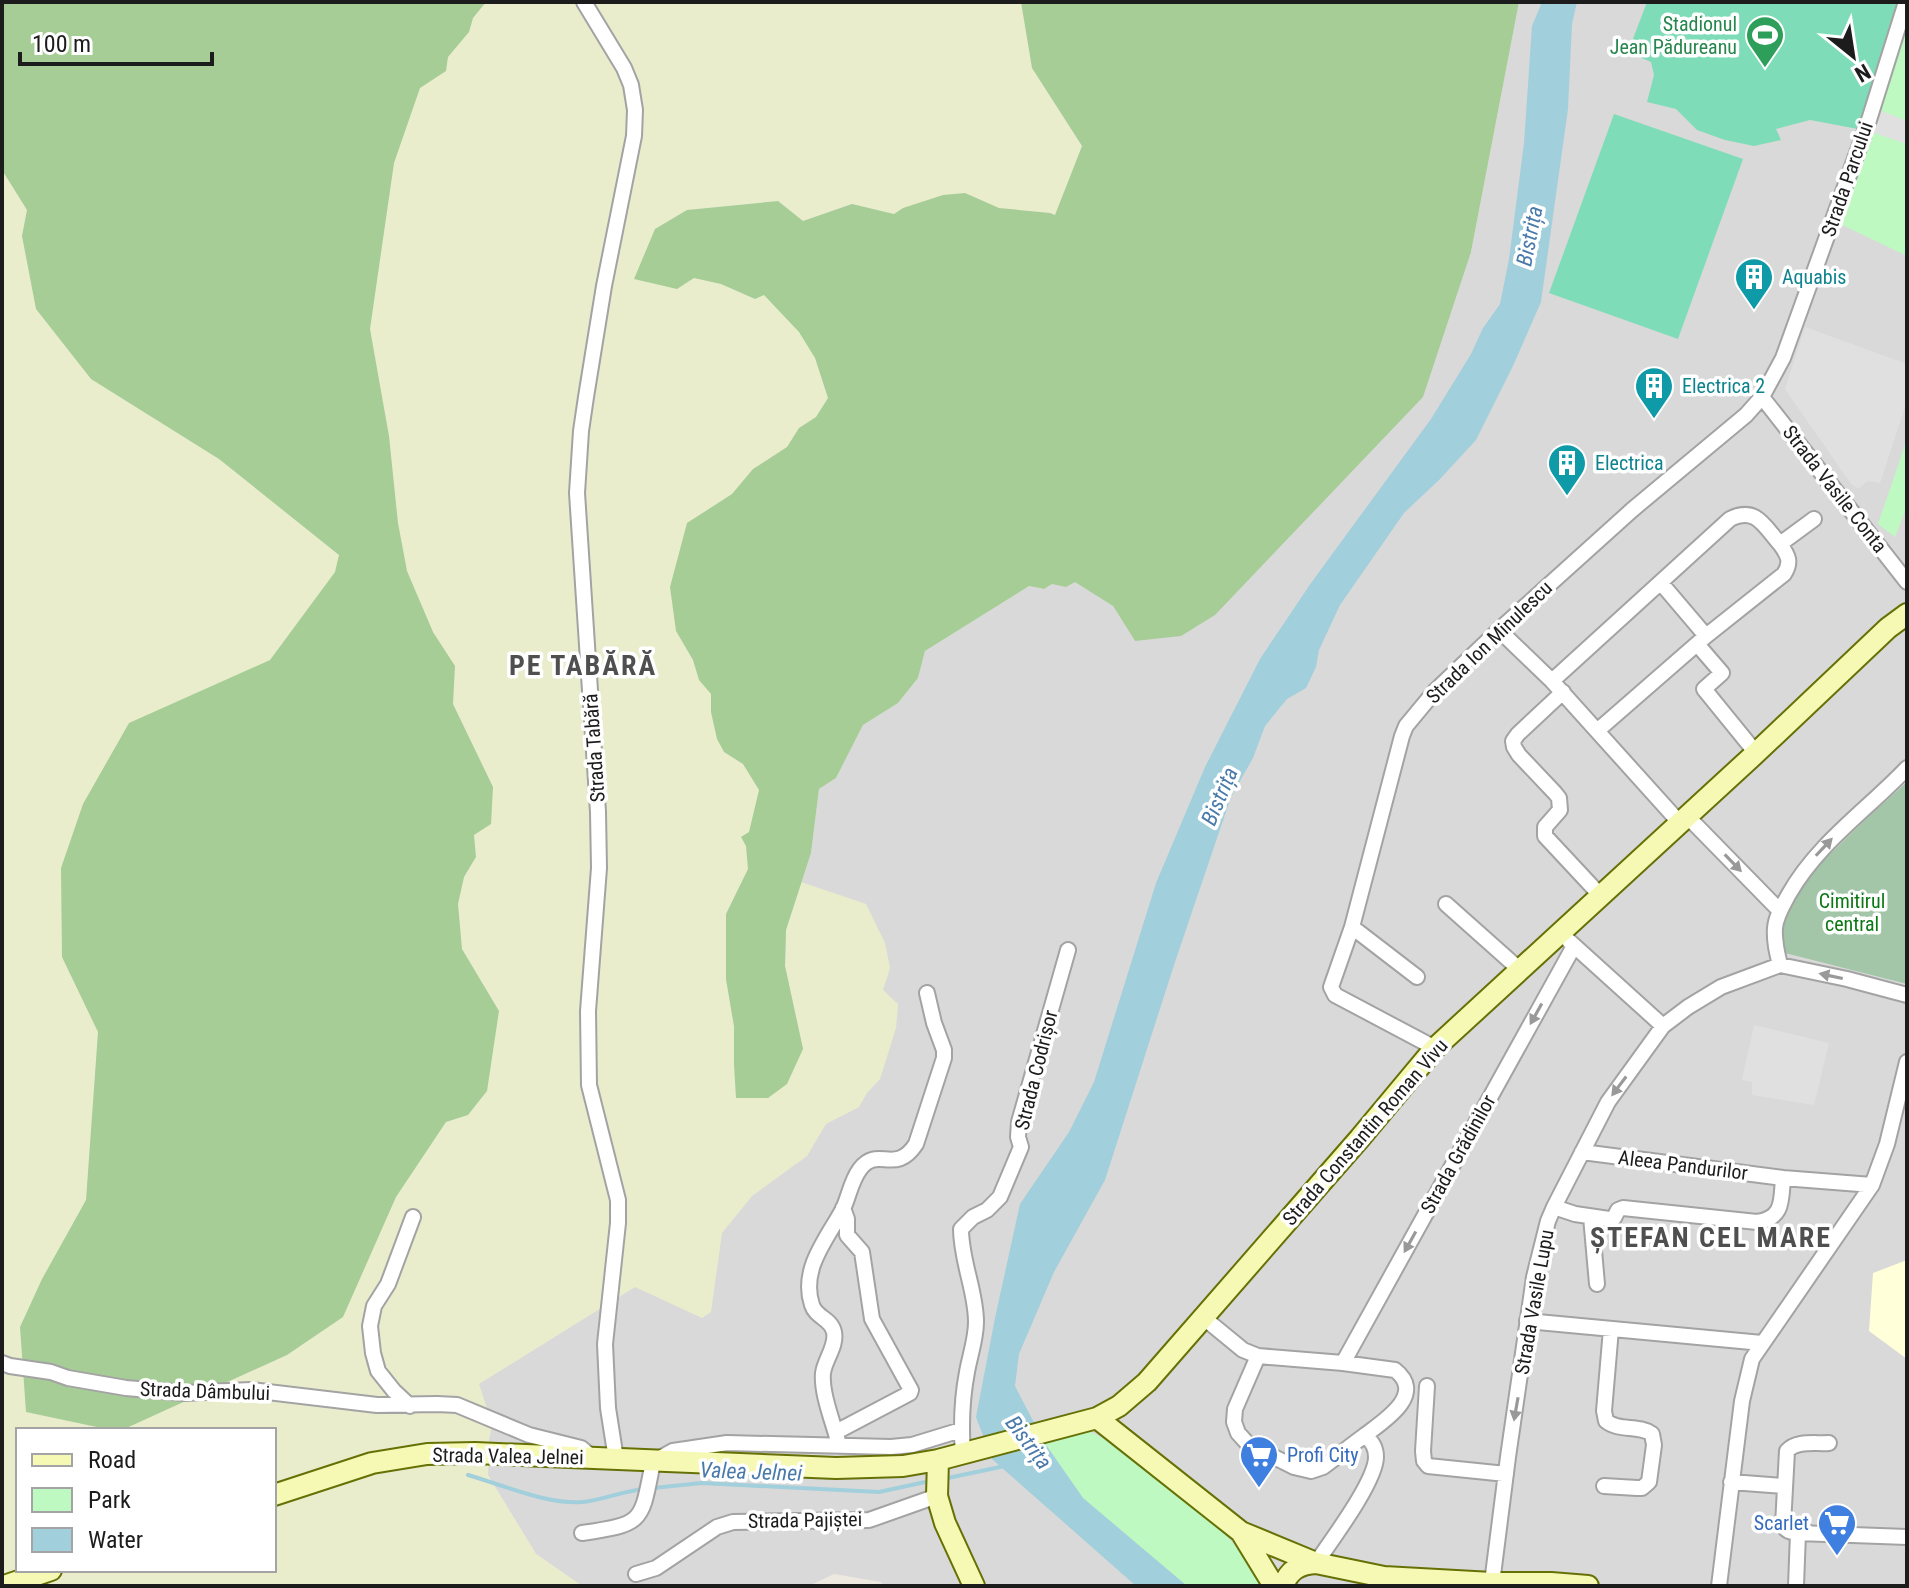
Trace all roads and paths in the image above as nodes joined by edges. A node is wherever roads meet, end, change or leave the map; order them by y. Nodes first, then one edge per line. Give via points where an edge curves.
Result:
1 (584, 2) edge
2 (1906, 2) edge
3 (1762, 397) junction
4 (1814, 519) dead end
5 (1780, 544) junction
6 (1907, 582) edge
7 (1661, 583) junction
8 (1907, 614) edge
9 (1499, 630) junction
10 (1702, 640) junction
11 (1552, 681) junction
12 (1563, 692) junction
13 (1597, 731) junction
14 (1756, 753) junction
15 (1907, 768) edge
16 (1682, 819) junction
17 (1600, 895) junction
18 (1446, 904) dead end
19 (1779, 910) junction
20 (1352, 927) junction
21 (1567, 939) junction
22 (1068, 950) dead end
23 (1780, 965) junction
24 (1519, 969) junction
25 (1417, 977) dead end
26 (927, 993) dead end
27 (1907, 995) edge
28 (1663, 1026) junction
29 (1435, 1048) junction
30 (1907, 1062) edge
31 (1582, 1152) junction
32 (1783, 1178) junction
33 (1872, 1185) junction
34 (1554, 1207) junction
35 (843, 1208) junction
36 (413, 1217) dead end
37 (1591, 1217) junction
38 (1597, 1284) dead end
39 (1204, 1318) junction
40 (1527, 1321) junction
41 (1611, 1329) junction
42 (1762, 1343) junction
43 (1258, 1356) junction
44 (2, 1363) edge
45 (1343, 1363) junction
46 (1427, 1386) dead end
47 (410, 1406) junction
48 (1097, 1418) junction
49 (1072, 1425) joint
50 (961, 1430) junction
51 (1365, 1435) junction
52 (837, 1439) junction
53 (1829, 1443) dead end
54 (963, 1454) junction
55 (593, 1458) junction
56 (616, 1459) junction
57 (653, 1462) junction
58 (938, 1465) junction
59 (1506, 1474) junction
60 (1731, 1482) junction
61 (1604, 1486) dead end
62 (1784, 1486) junction
63 (276, 1494) edge
64 (937, 1494) junction
65 (1241, 1532) junction
66 (582, 1533) dead end
67 (1798, 1533) junction
68 (1907, 1537) edge
69 (1316, 1563) junction
70 (45, 1572) edge
71 (636, 1574) dead end
72 (1492, 1583) junction
73 (4, 1586) edge
74 (974, 1586) edge
75 (1274, 1586) edge
76 (1283, 1586) edge
77 (1588, 1586) edge
78 (1719, 1586) edge
79 (1796, 1586) edge

1 - 56 street, Strada Tabără via 624,68 635,110 586,397 577,493 598,812 589,1085 618,1200 605,1344
2 - 3 street, Strada Parcului via 1783,358
3 - 6 street, Strada Vasile Conta
3 - 9 street, Strada Ion Minulescu
4 - 5 street
5 - 7 street via 1756,517 1740,514
5 - 10 street via 1789,560 1784,574
7 - 10 street
7 - 11 street
8 - 14 street, Strada Constantin Roman Vivu
9 - 11 street
9 - 20 street, Strada Ion Minulescu via 1406,726
10 - 13 street
10 - 14 street via 1722,673 1704,689
11 - 12 street
12 - 13 street
12 - 17 street via 1518,734 1514,747 1559,798 1560,810 1545,827 1545,836
13 - 16 street
14 - 16 street, Strada Constantin Roman Vivu
19 -> 15 street via 1828,842
16 - 17 street, Strada Constantin Roman Vivu
16 -> 19 street
17 - 21 street, Strada Constantin Roman Vivu
18 - 24 street
19 - 23 street via 1775,943
20 - 25 street
20 - 29 street, Strada Ion Minulescu via 1332,991
21 - 24 street, Strada Constantin Roman Vivu
21 - 28 street
21 -> 45 street, Strada Grădinilor
22 - 50 street, Strada Codrișor via 1019,1122 1021,1147 1015,1165 1000,1197 961,1229 976,1317
27 -> 23 street
23 - 28 street, Strada Vasile Lupu via 1721,987
24 - 29 street, Strada Constantin Roman Vivu
26 - 35 street via 944,1058 916,1144 900,1160 876,1159 862,1166
28 -> 31 street, Strada Vasile Lupu via 1608,1102
29 - 39 street, Strada Constantin Roman Vivu
30 - 33 street
31 - 32 street, Aleea Pandurilor
31 - 34 street, Strada Vasile Lupu
32 - 33 street, Aleea Pandurilor
32 - 37 street via 1780,1207 1766,1221 1623,1208 1611,1219
33 - 42 street
34 - 37 street
34 - 40 street, Strada Vasile Lupu
35 - 52 street via 808,1285 814,1310 832,1325 835,1335 823,1375
35 - 52 street via 847,1235 862,1252 872,1319 911,1390
36 - 47 street via 370,1326 378,1371
37 - 38 street
39 - 43 street
39 - 48 street, Strada Constantin Roman Vivu via 1147,1382
40 - 41 street
40 -> 59 street, Strada Vasile Lupu
41 - 42 street
41 - 61 street via 1606,1421 1614,1427 1645,1429 1654,1445 1646,1485
42 - 60 street via 1746,1379
43 - 45 street
43 - 51 street via 1235,1409 1238,1433 1248,1444 1311,1471
44 - 47 street, Strada Dâmbului via 126,1388 184,1393 251,1390
45 - 51 street via 1395,1370 1406,1383 1395,1413
46 - 59 street via 1423,1451 1428,1466
47 - 55 street, Strada Dâmbului via 457,1405 529,1435 581,1448
48 - 49 street, Strada Constantin Roman Vivu
48 - 65 street
49 - 54 street, Strada Valea Jelnei
50 - 52 street via 891,1447
50 - 54 street, Strada Codrișor
51 - 69 street via 1374,1444 1375,1466
52 - 57 street via 727,1443 673,1451
53 - 62 street via 1789,1448
54 - 58 street, Strada Valea Jelnei
55 - 56 street, Strada Valea Jelnei
55 - 63 street, Strada Valea Jelnei via 427,1454 372,1463
56 - 57 street, Strada Valea Jelnei
57 - 58 street, Strada Valea Jelnei via 836,1468
57 - 66 street via 645,1504 637,1517 615,1528
58 - 64 street
59 - 72 street, Strada Vasile Lupu
60 - 62 street
60 - 78 street
62 - 67 street via 1783,1525
64 - 71 street, Strada Pajiștei via 869,1520 733,1522 656,1568
64 - 74 street
65 - 69 street
65 - 75 street
67 - 68 street
67 - 79 street
69 - 72 street via 1384,1577
69 - 76 street via 1294,1569
70 - 73 street
72 - 77 street

